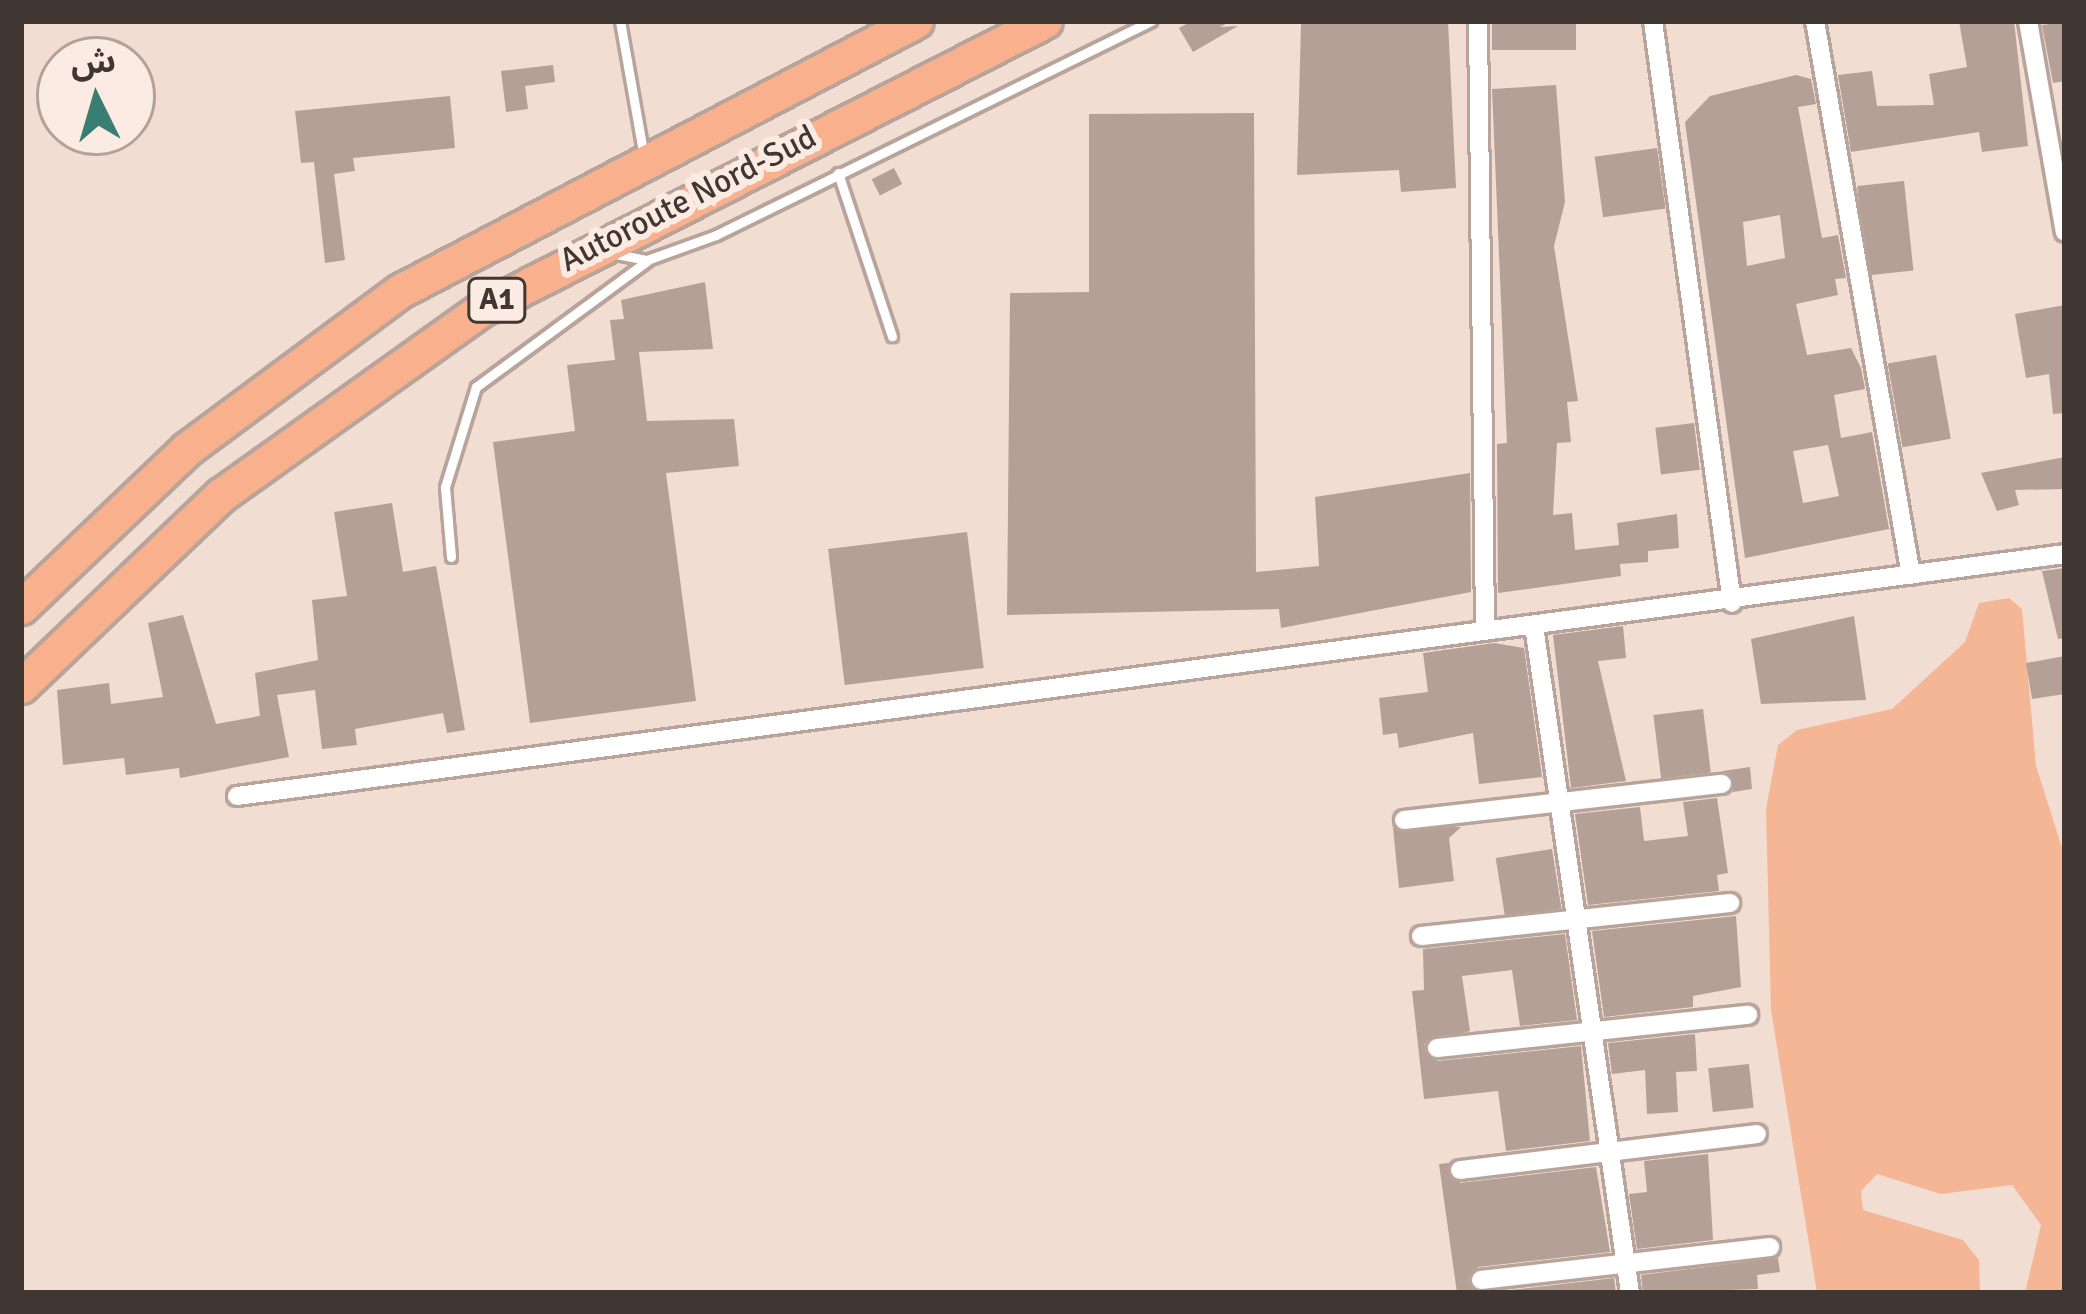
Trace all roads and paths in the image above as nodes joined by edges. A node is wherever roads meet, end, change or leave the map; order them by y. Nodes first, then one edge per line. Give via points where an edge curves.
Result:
1 (620, 21) edge
2 (916, 21) edge
3 (1045, 21) edge
4 (1151, 21) edge
5 (1478, 21) edge
6 (1653, 21) edge
7 (1815, 21) edge
8 (2028, 21) edge
9 (644, 158) junction
10 (838, 172) junction
11 (2065, 232) edge
12 (587, 248) junction
13 (647, 260) junction
14 (892, 336) dead end
15 (2065, 554) edge
16 (451, 557) dead end
17 (1911, 575) junction
18 (1732, 603) junction
19 (21, 607) edge
20 (1484, 626) junction
21 (1534, 626) junction
22 (21, 686) edge
23 (1722, 784) dead end
24 (237, 796) dead end
25 (1561, 802) junction
26 (1404, 820) dead end
27 (1730, 903) dead end
28 (1578, 920) junction
29 (1421, 936) dead end
30 (1748, 1015) dead end
31 (1593, 1032) junction
32 (1437, 1048) dead end
33 (1757, 1134) dead end
34 (1610, 1151) junction
35 (1460, 1170) dead end
36 (1770, 1246) dead end
37 (1626, 1262) junction
38 (1480, 1280) dead end
39 (1630, 1293) edge

1 - 9 lane
2 - 9 highway, Autoroute Nord-Sud / A1
3 - 12 highway, Autoroute Nord-Sud / A1
4 - 10 lane
5 - 20 street
6 - 18 street
7 - 17 street
8 - 11 street
9 - 19 highway, Autoroute Nord-Sud / A1 via 400,291 288,369
10 - 13 lane
10 - 14 lane
12 - 13 lane
12 - 22 highway, Autoroute Nord-Sud / A1 via 347,398 221,495
13 - 16 lane via 476,386 445,487
15 - 17 street
17 - 18 street
18 - 21 street
20 - 21 street
20 - 24 street
21 - 25 street
23 - 25 street
25 - 26 street
25 - 28 street
27 - 28 street
28 - 29 street
28 - 31 street
30 - 31 street
31 - 32 street
31 - 34 street
33 - 34 street
34 - 35 street
34 - 37 street
36 - 37 street
37 - 38 street
37 - 39 street

